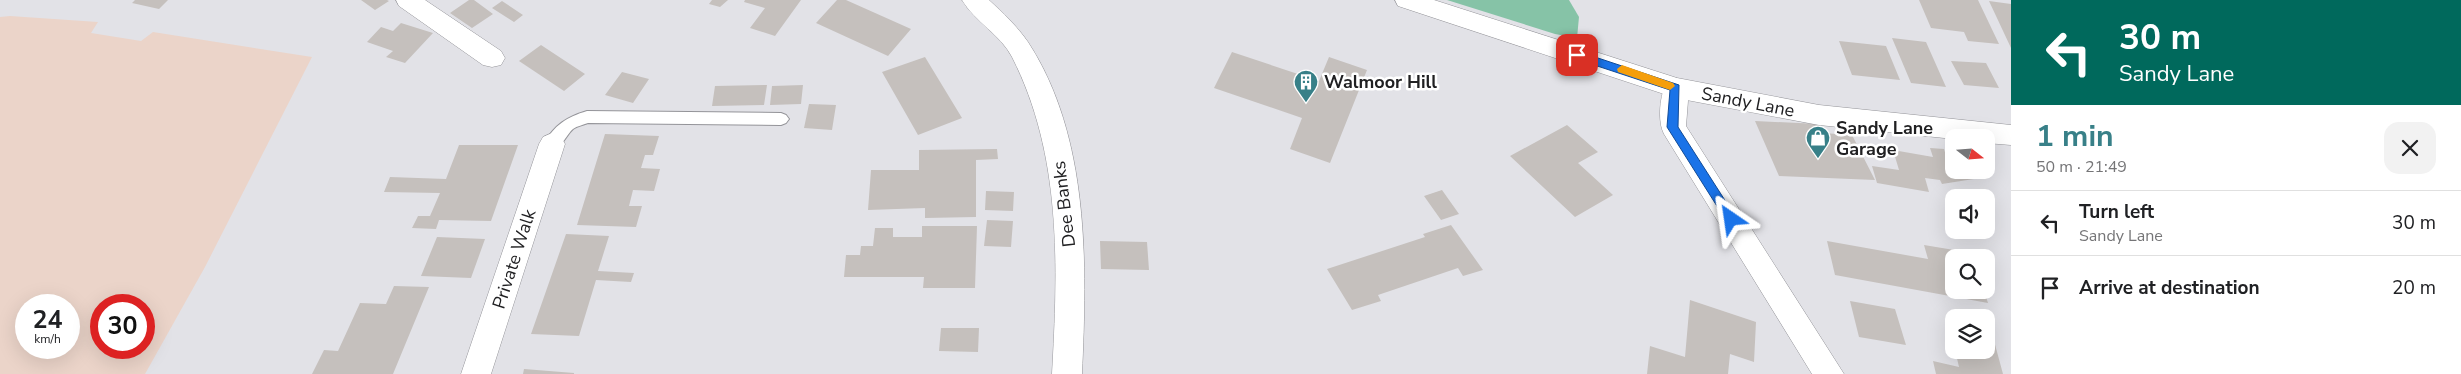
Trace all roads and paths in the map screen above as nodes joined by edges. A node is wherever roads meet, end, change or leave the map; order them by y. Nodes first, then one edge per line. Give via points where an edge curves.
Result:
1 (408, 0) edge
2 (974, 0) edge
3 (1407, 0) edge
4 (492, 58) dead end
5 (1676, 88) junction
6 (781, 119) dead end
7 (2011, 135) edge
8 (552, 144) joint
9 (476, 374) edge
10 (1067, 374) edge
11 (1829, 374) edge

1 - 4 street
2 - 10 street, Dee Banks via 1000,24 1024,56 1046,110 1064,172 1071,293
3 - 5 street, Sandy Lane
5 - 7 street, Sandy Lane via 1819,115
5 - 11 street via 1673,127
6 - 8 lane via 587,117 568,124
8 - 9 street, Private Walk

